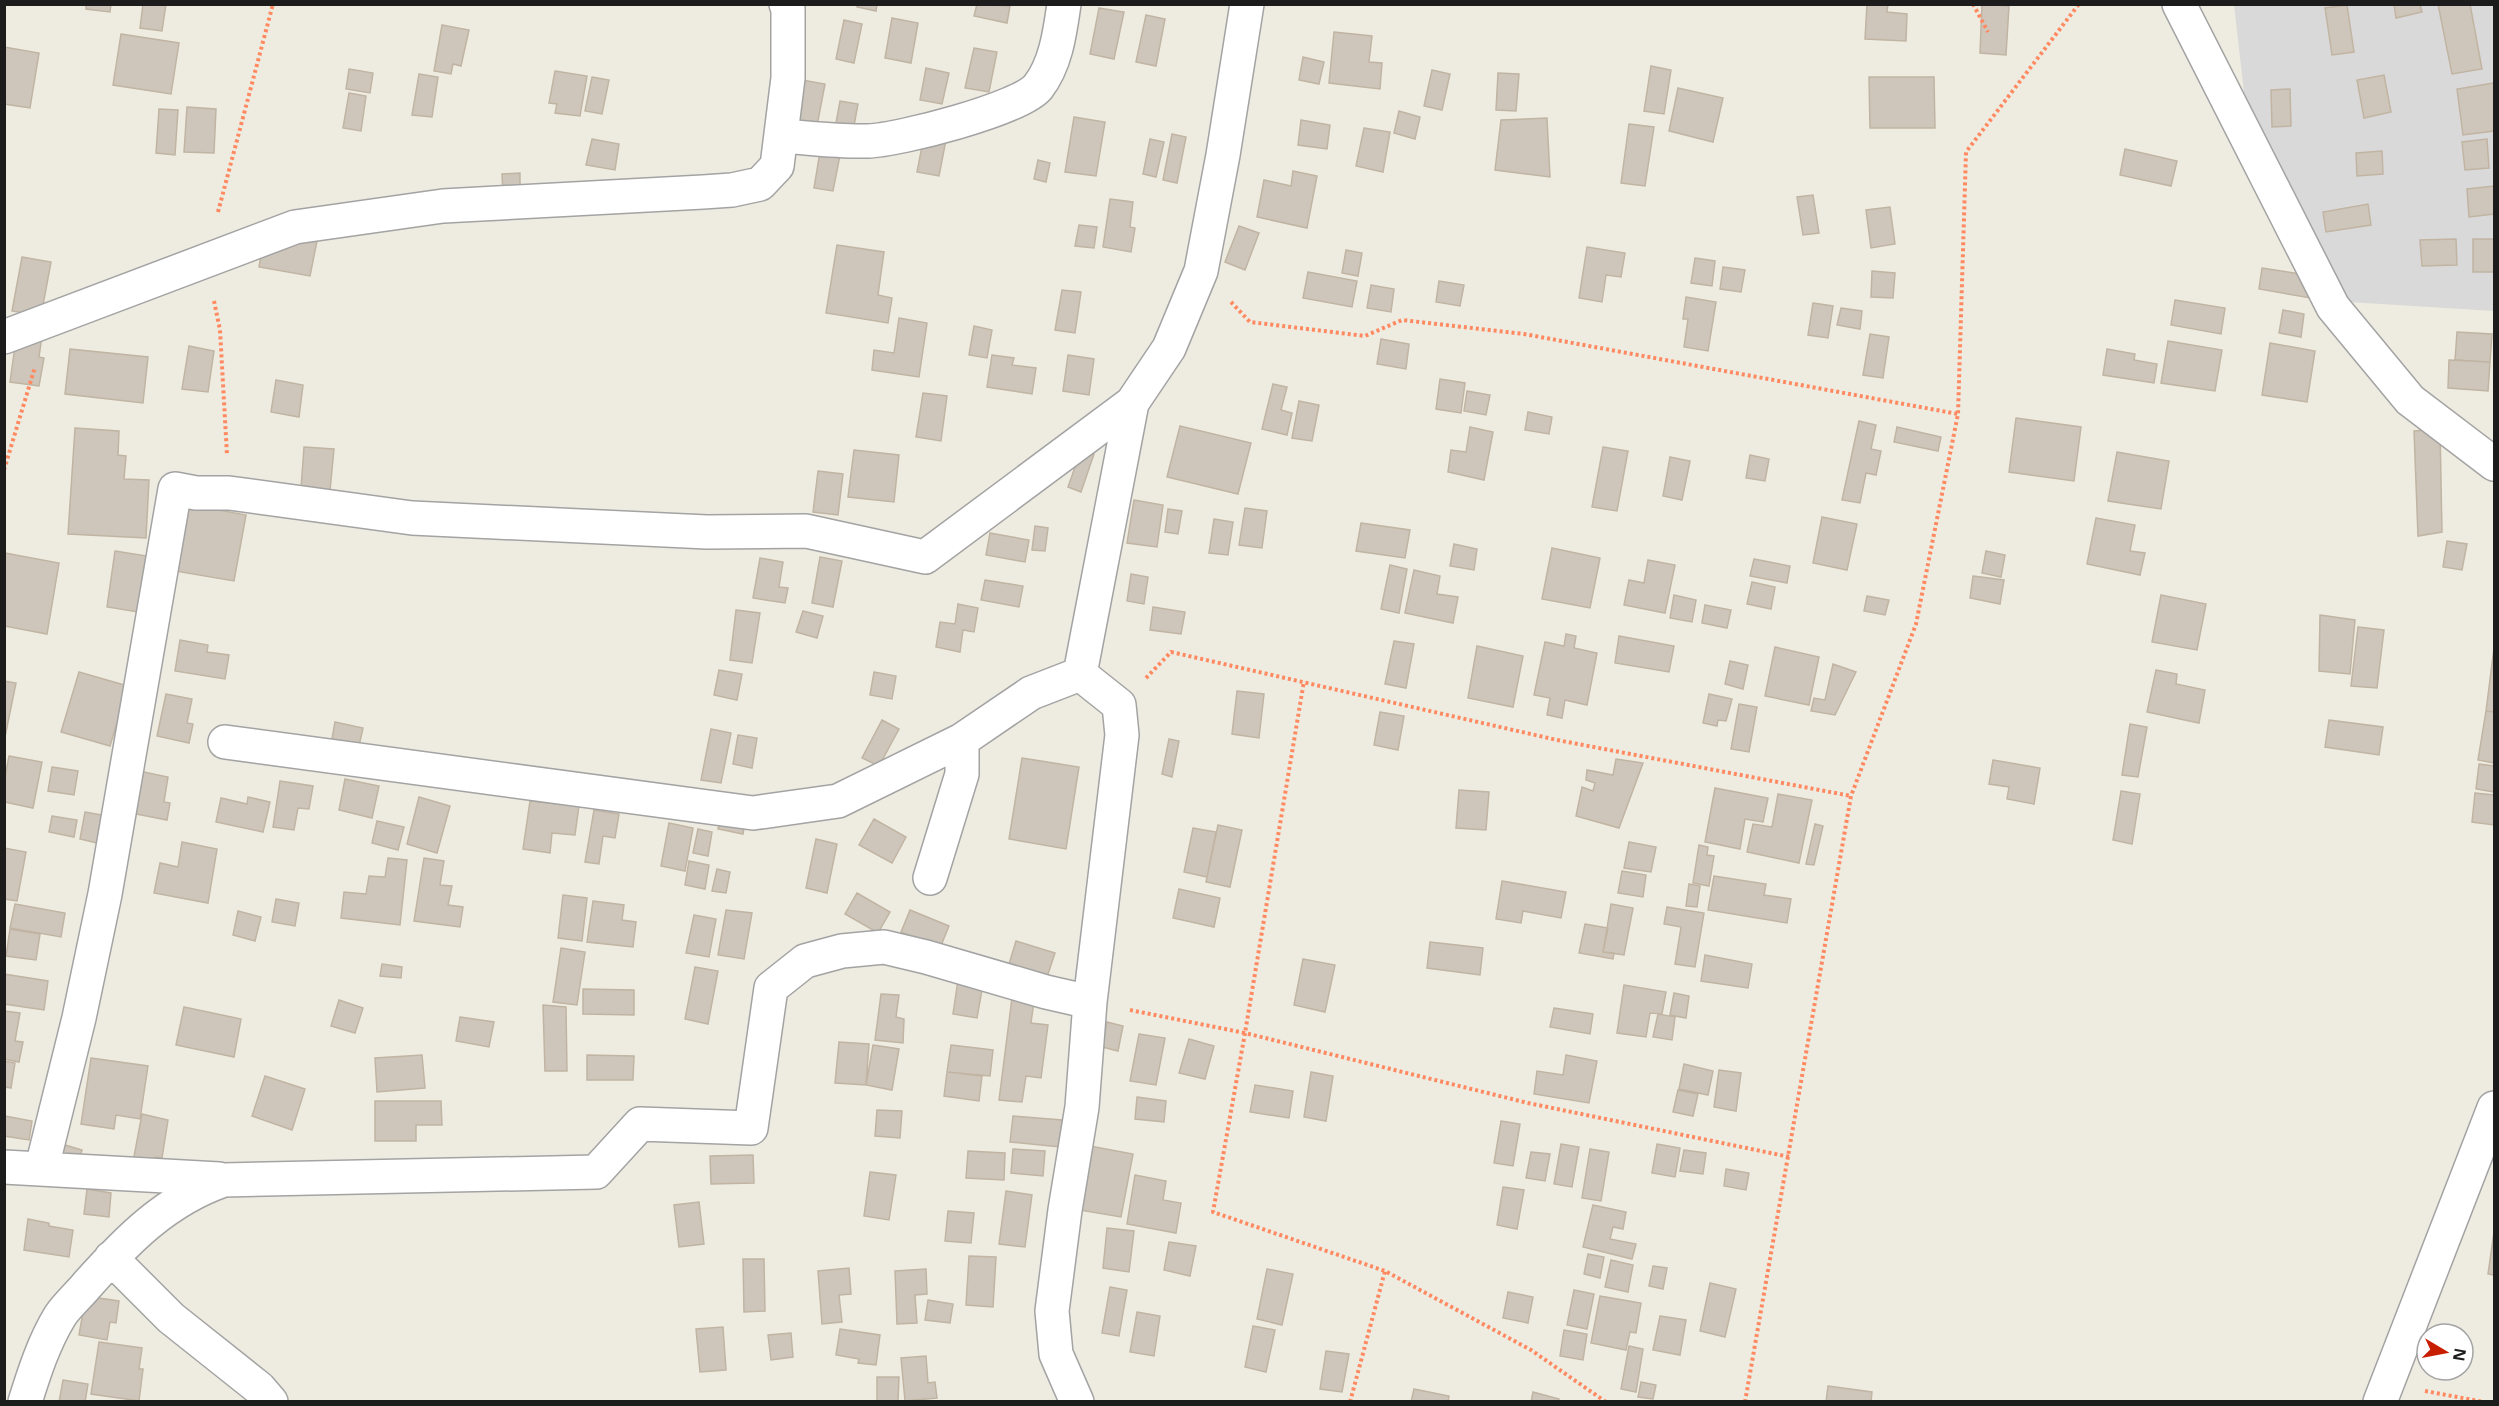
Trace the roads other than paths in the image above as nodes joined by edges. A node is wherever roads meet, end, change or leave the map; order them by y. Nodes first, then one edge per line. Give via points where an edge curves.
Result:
1 (786, 4) edge
2 (1064, 4) edge
3 (1246, 4) edge
4 (2179, 4) edge
5 (781, 136) junction
6 (4, 336) edge
7 (1132, 403) junction
8 (2494, 464) edge
9 (1080, 674) junction
10 (962, 740) junction
11 (225, 742) dead end
12 (930, 879) dead end
13 (1090, 1002) junction
14 (2494, 1108) edge
15 (4, 1167) edge
16 (42, 1167) junction
17 (224, 1180) junction
18 (111, 1258) junction
19 (2383, 1393) edge
20 (25, 1401) edge
21 (271, 1401) edge
22 (1077, 1401) edge

1 - 5 street via 788,78
2 - 5 street via 1050,67 1037,89 1017,101 936,128 870,141
3 - 7 street via 1201,272 1169,348
4 - 8 street via 2333,307 2410,400
5 - 6 street via 777,166 760,184 732,190 443,206 295,227
7 - 9 street
7 - 16 street via 925,557 806,531 707,532 412,518 175,489 105,894
9 - 10 street via 1031,693
9 - 13 street via 1119,705 1122,735
10 - 11 street via 838,801 753,813
10 - 12 street via 962,774
13 - 17 street via 884,947 842,951 806,961 771,988 751,1128 640,1124 596,1172
13 - 22 street via 1082,1107 1052,1311 1056,1354
14 - 19 street
15 - 16 street
16 - 17 street
17 - 18 street via 196,1190 166,1208
18 - 20 street via 60,1316
18 - 21 street via 171,1318

